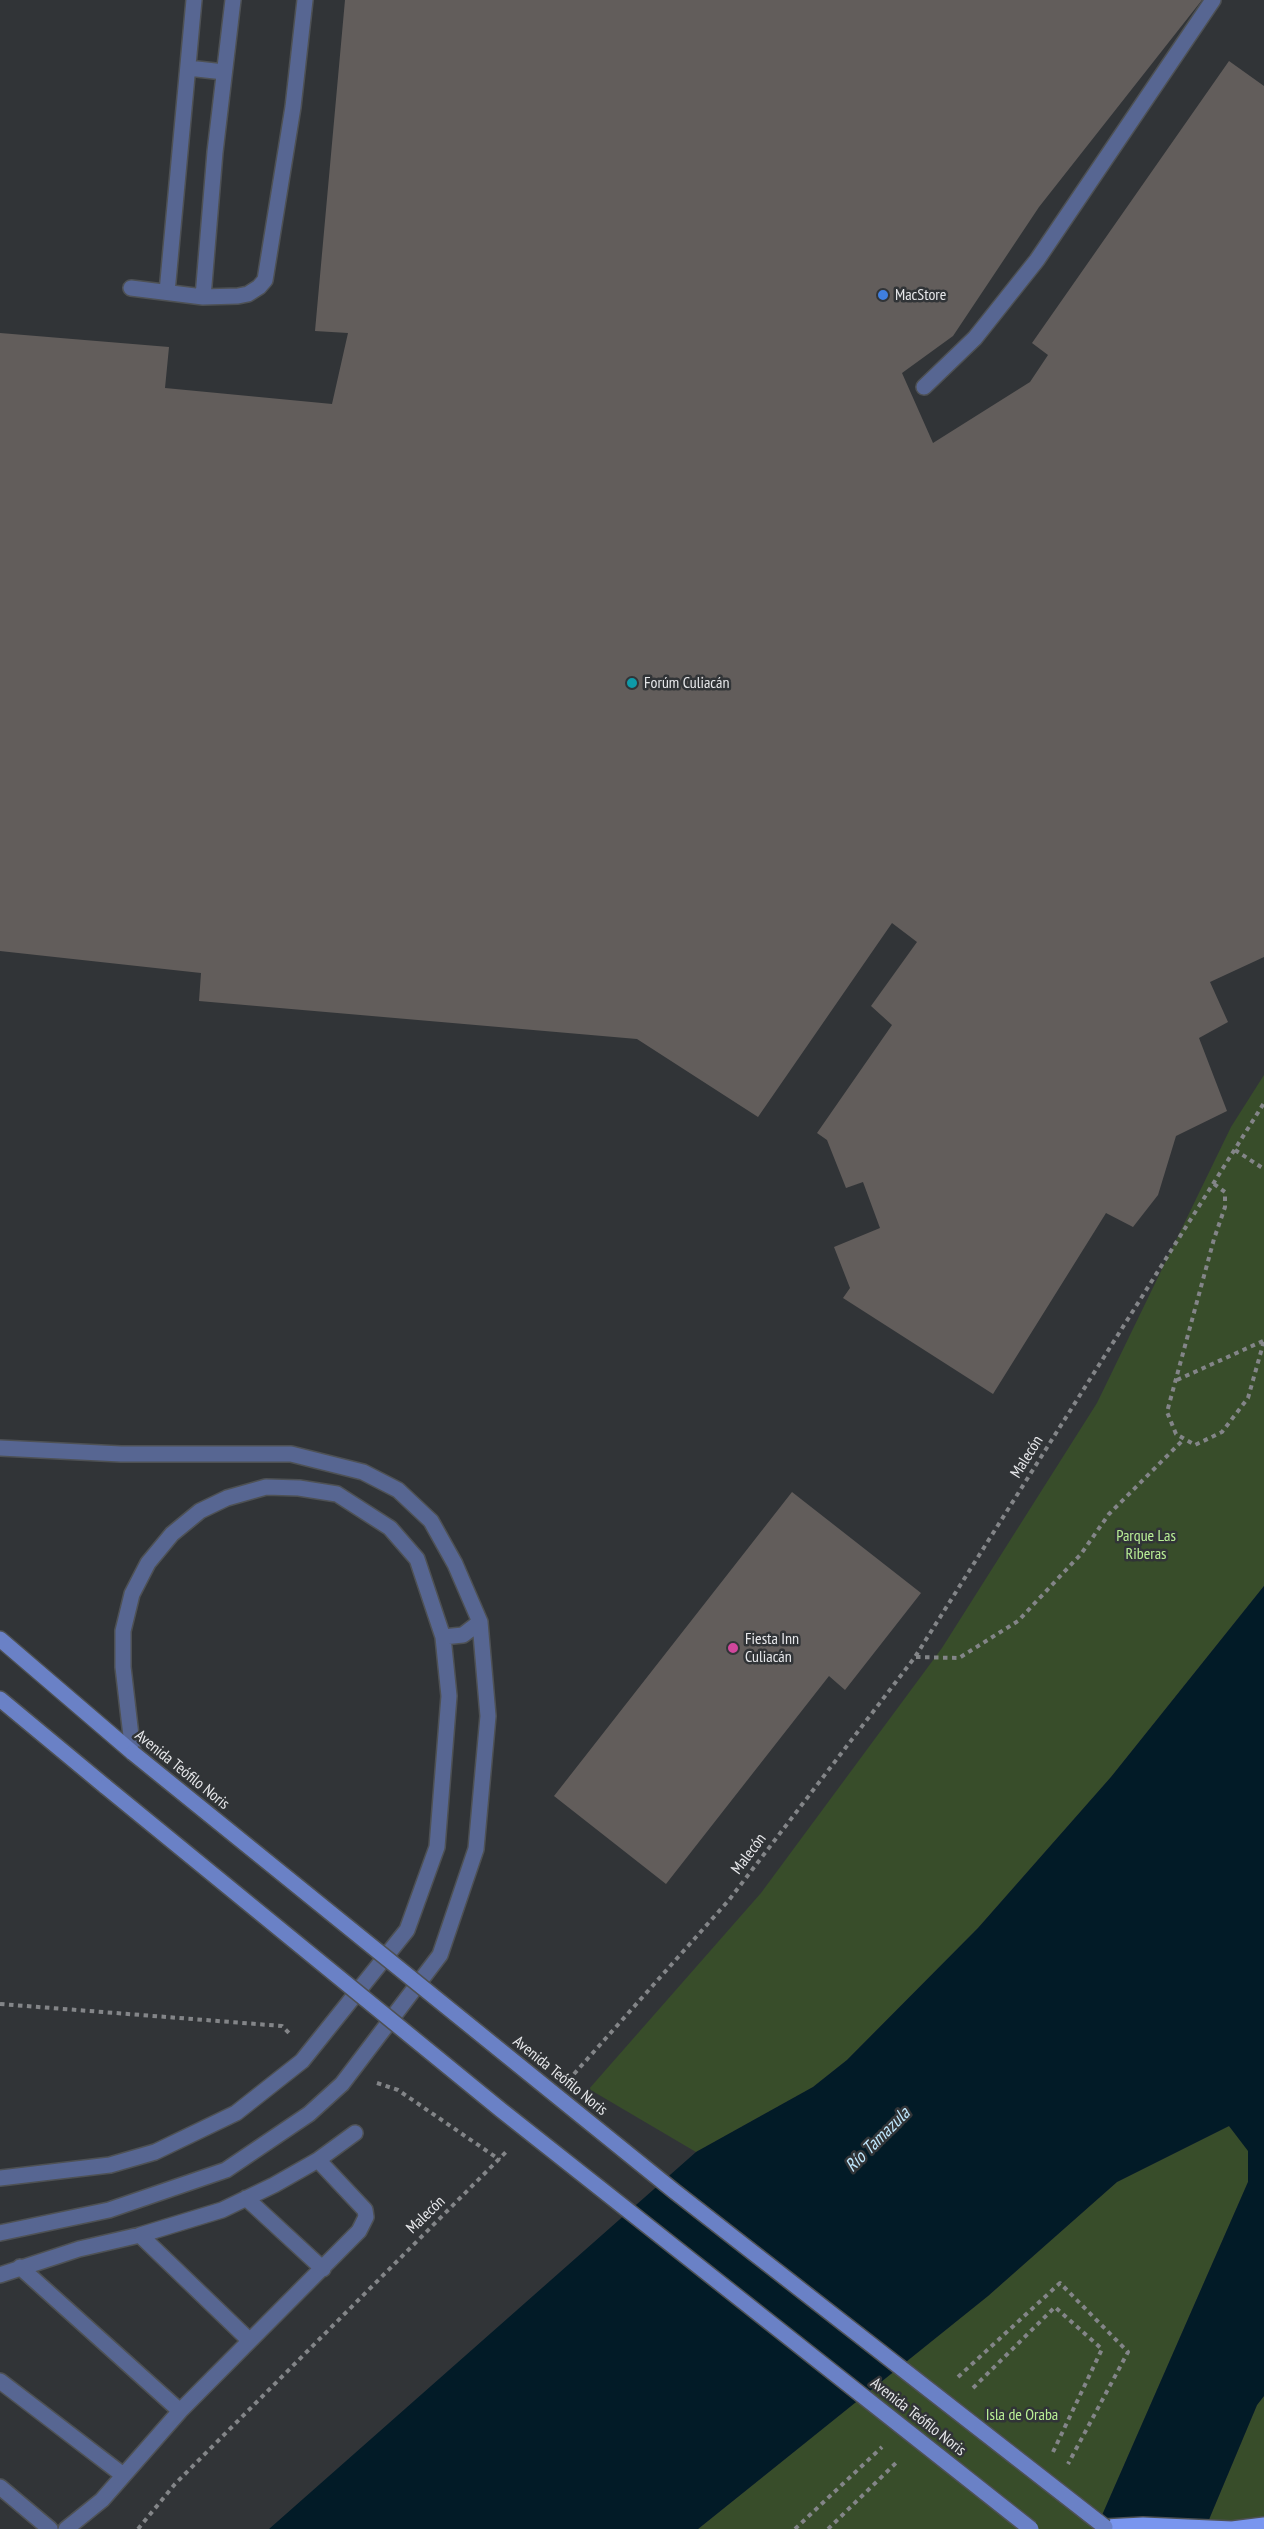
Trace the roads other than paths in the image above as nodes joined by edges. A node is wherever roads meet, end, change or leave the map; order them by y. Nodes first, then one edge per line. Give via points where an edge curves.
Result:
1 (194, 0) edge
2 (233, 0) edge
3 (305, 0) edge
4 (1213, 0) edge
5 (188, 68) junction
6 (224, 72) junction
7 (131, 288) dead end
8 (167, 292) junction
9 (203, 297) junction
10 (924, 387) dead end
11 (0, 1448) edge
12 (480, 1623) junction
13 (443, 1637) junction
14 (0, 1639) edge
15 (0, 1699) edge
16 (133, 1753) junction
17 (355, 2133) dead end
18 (318, 2160) junction
19 (0, 2178) edge
20 (246, 2198) junction
21 (0, 2233) edge
22 (140, 2235) junction
23 (20, 2267) junction
24 (323, 2269) junction
25 (0, 2275) edge
26 (249, 2340) junction
27 (0, 2380) edge
28 (180, 2411) junction
29 (123, 2475) junction
30 (0, 2487) edge
31 (1264, 2525) edge
32 (1106, 2528) edge
33 (50, 2529) edge
34 (66, 2529) edge
35 (1031, 2529) edge

1 - 5 lane
2 - 6 lane
3 - 9 lane via 293,107 265,280 248,294
4 - 10 lane via 1037,260 975,338
5 - 6 lane
5 - 8 lane
6 - 9 lane
7 - 8 lane
8 - 9 lane
11 - 12 lane via 121,1454 291,1454 363,1472 398,1490 431,1521 455,1563
12 - 13 lane via 463,1635
12 - 21 lane via 488,1716 476,1849 440,1955 342,2084 309,2114 226,2170 109,2210
13 - 16 lane via 417,1559 390,1528 367,1512 337,1494 299,1488 266,1487 227,1498 200,1511 172,1534 148,1563 132,1594 123,1631 123,1667
13 - 19 lane via 449,1696 437,1847 407,1930 302,2061 236,2113 155,2152 110,2165
14 - 16 main road, Avenida Teófilo Noris
15 - 35 main road, Avenida Teófilo Noris, bridge via 510,2117
16 - 32 main road, Avenida Teófilo Noris, bridge via 674,2191
17 - 18 lane
18 - 20 lane
18 - 24 lane via 365,2210 366,2217 353,2239
20 - 22 lane via 222,2210
20 - 24 lane
22 - 23 lane
22 - 26 lane
23 - 25 lane
23 - 28 lane
24 - 26 lane
26 - 28 lane
27 - 29 lane
28 - 29 lane
29 - 34 lane via 102,2500
30 - 33 lane
31 - 32 main road via 1232,2529 1143,2525

